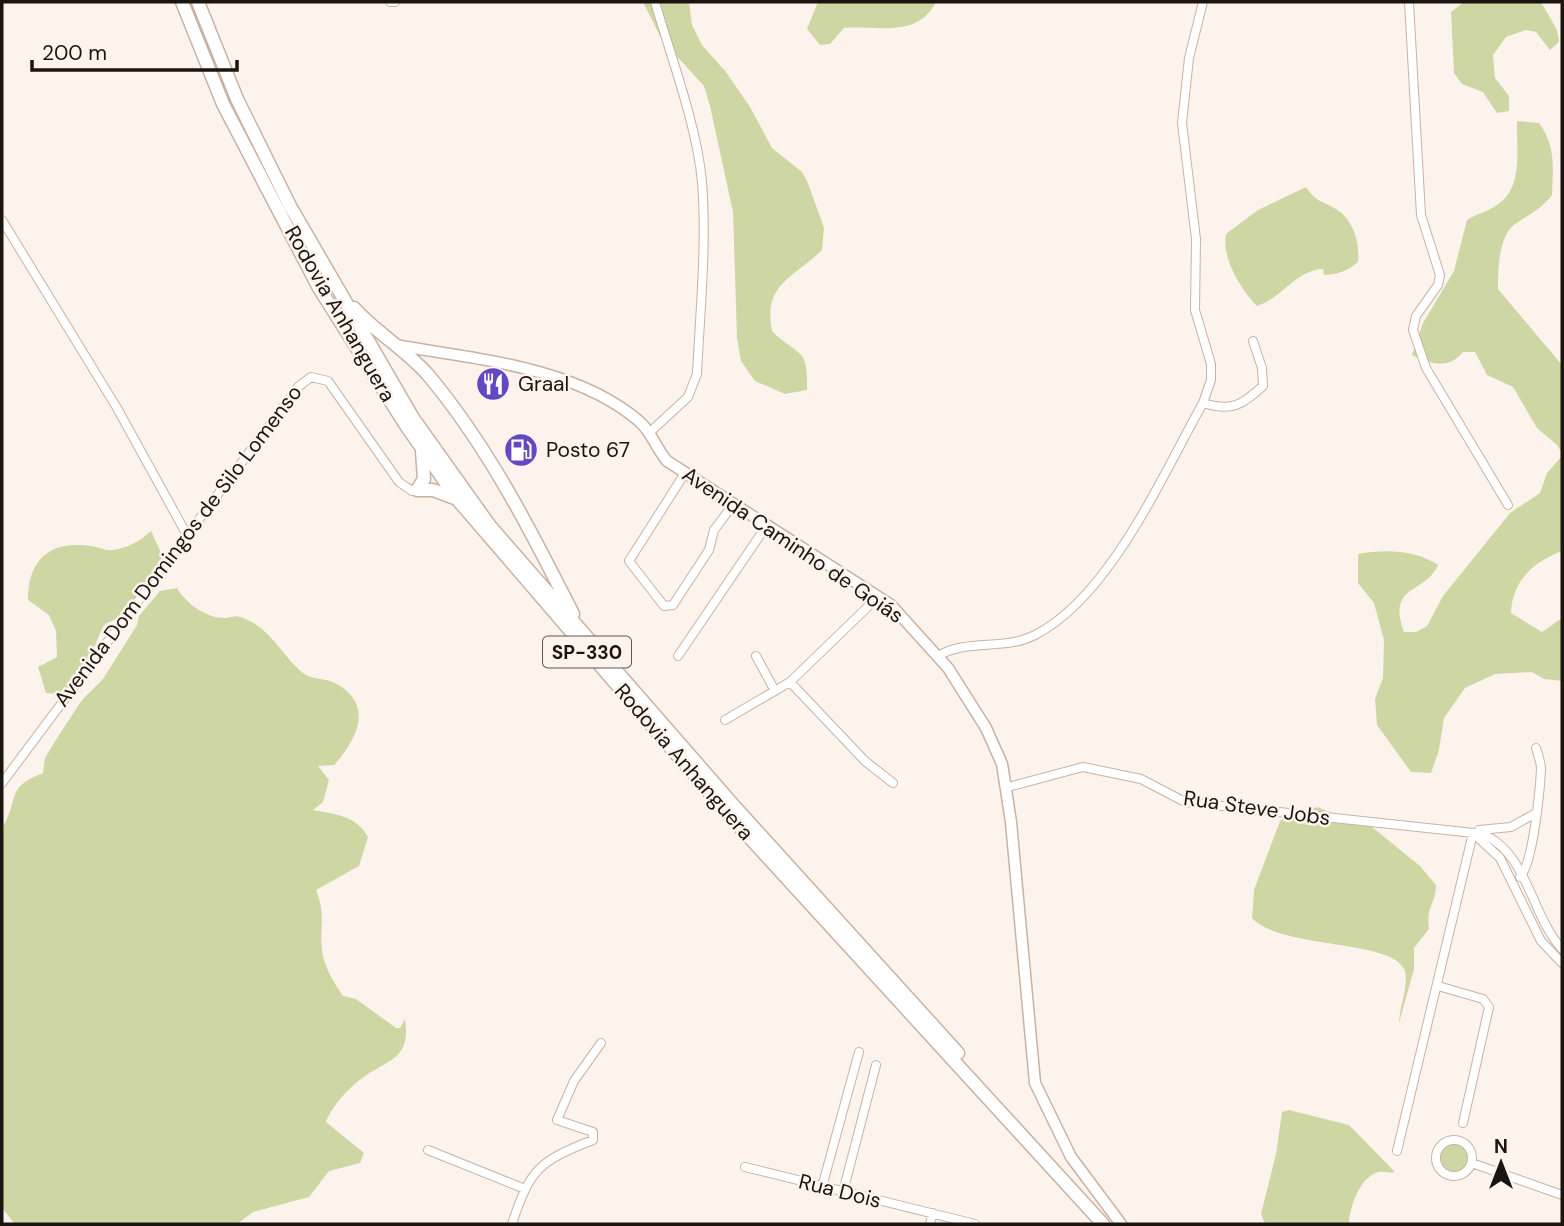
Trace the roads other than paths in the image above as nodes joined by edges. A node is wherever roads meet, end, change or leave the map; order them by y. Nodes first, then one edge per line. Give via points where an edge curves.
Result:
1 (182, 2) edge
2 (198, 2) edge
3 (390, 2) edge
4 (396, 2) edge
5 (655, 2) edge
6 (1203, 2) edge
7 (1409, 2) edge
8 (2, 220) edge
9 (335, 286) junction
10 (1253, 341) dead end
11 (393, 344) junction
12 (1203, 403) junction
13 (650, 432) junction
14 (422, 451) junction
15 (685, 473) junction
16 (417, 490) junction
17 (457, 499) junction
18 (733, 505) junction
19 (1508, 505) dead end
20 (767, 525) junction
21 (187, 535) junction
22 (878, 597) junction
23 (581, 630) junction
24 (678, 656) dead end
25 (756, 656) dead end
26 (937, 656) junction
27 (790, 682) junction
28 (775, 691) junction
29 (725, 720) dead end
30 (1536, 748) dead end
31 (2, 783) edge
32 (893, 783) dead end
33 (1008, 787) junction
34 (1536, 813) junction
35 (1473, 833) junction
36 (1522, 876) junction
37 (1513, 880) junction
38 (1562, 948) edge
39 (1562, 963) edge
40 (1438, 986) junction
41 (600, 1043) dead end
42 (859, 1052) dead end
43 (876, 1065) dead end
44 (1463, 1124) dead end
45 (428, 1150) dead end
46 (1397, 1151) dead end
47 (1472, 1163) junction
48 (745, 1167) dead end
49 (822, 1187) junction
50 (525, 1189) junction
51 (843, 1192) junction
52 (1562, 1195) edge
53 (933, 1213) junction
54 (512, 1224) edge
55 (929, 1224) edge
56 (975, 1224) edge
57 (1103, 1224) edge
58 (1114, 1224) edge
59 (1121, 1224) edge

1 - 14 highway, Rodovia Anhanguera / SP-330 via 223,104 319,288
2 - 9 highway, Rodovia Anhanguera / SP-330 via 251,129
3 - 4 street
5 - 13 street via 695,143 702,181 702,220 698,374 688,397
6 - 12 street via 1189,58 1182,123 1196,239 1195,310 1211,364
7 - 19 street via 1421,215 1440,275 1413,330 1433,379
8 - 21 street via 117,408
9 - 11 highway
9 - 23 highway, Rodovia Anhanguera / SP-330 via 413,418 489,526
10 - 12 street via 1263,386 1228,409
11 - 13 main road, Avenida Caminho de Goiás via 591,389
11 - 23 highway via 429,376 498,473
12 - 26 street via 1123,544 1088,594 1037,635 1016,643 953,647
13 - 15 main road, Avenida Caminho de Goiás via 656,448
14 - 16 highway via 424,479
14 - 17 highway, Rodovia Anhanguera / SP-330
15 - 18 main road, Avenida Caminho de Goiás
15 - 18 street via 629,561 664,606 673,605
16 - 17 highway via 433,490
16 - 21 street, Avenida Dom Domingos de Silo Lomenso via 406,488 392,474 328,381 311,377 274,417
17 - 57 highway, Rodovia Anhanguera / SP-330 via 728,814
18 - 20 main road, Avenida Caminho de Goiás
20 - 22 main road, Avenida Caminho de Goiás
20 - 24 street
21 - 31 street, Avenida Dom Domingos de Silo Lomenso
22 - 26 main road, Avenida Caminho de Goiás via 902,614
22 - 27 street
23 - 58 highway, Rodovia Anhanguera / SP-330 via 735,807
25 - 28 street
26 - 33 main road, Avenida Caminho de Goiás via 986,728
27 - 28 street
27 - 32 street via 865,761
28 - 29 street
30 - 34 street via 1541,767
33 - 35 street, Rua Steve Jobs via 1083,767 1141,779 1185,802
33 - 59 main road, Avenida Caminho de Goiás via 1035,1083 1072,1157
34 - 35 street via 1511,827
34 - 36 street
35 - 36 street via 1494,839 1507,849
35 - 37 street via 1500,858
35 - 40 street
36 - 37 street
36 - 38 street via 1550,935
37 - 39 street via 1541,941
40 - 44 street via 1483,999 1489,1007
40 - 46 street
41 - 50 street via 574,1081 557,1120 593,1132 593,1140 550,1158
42 - 49 street
43 - 51 street
45 - 50 street
47 - 47 street via 1471,1151 1463,1142 1445,1142 1437,1151 1438,1168 1448,1175 1465,1173
47 - 52 street
48 - 49 street, Rua Dois
49 - 51 street, Rua Dois
50 - 54 street
51 - 53 street, Rua Dois
53 - 55 street
53 - 56 street, Rua Dois

